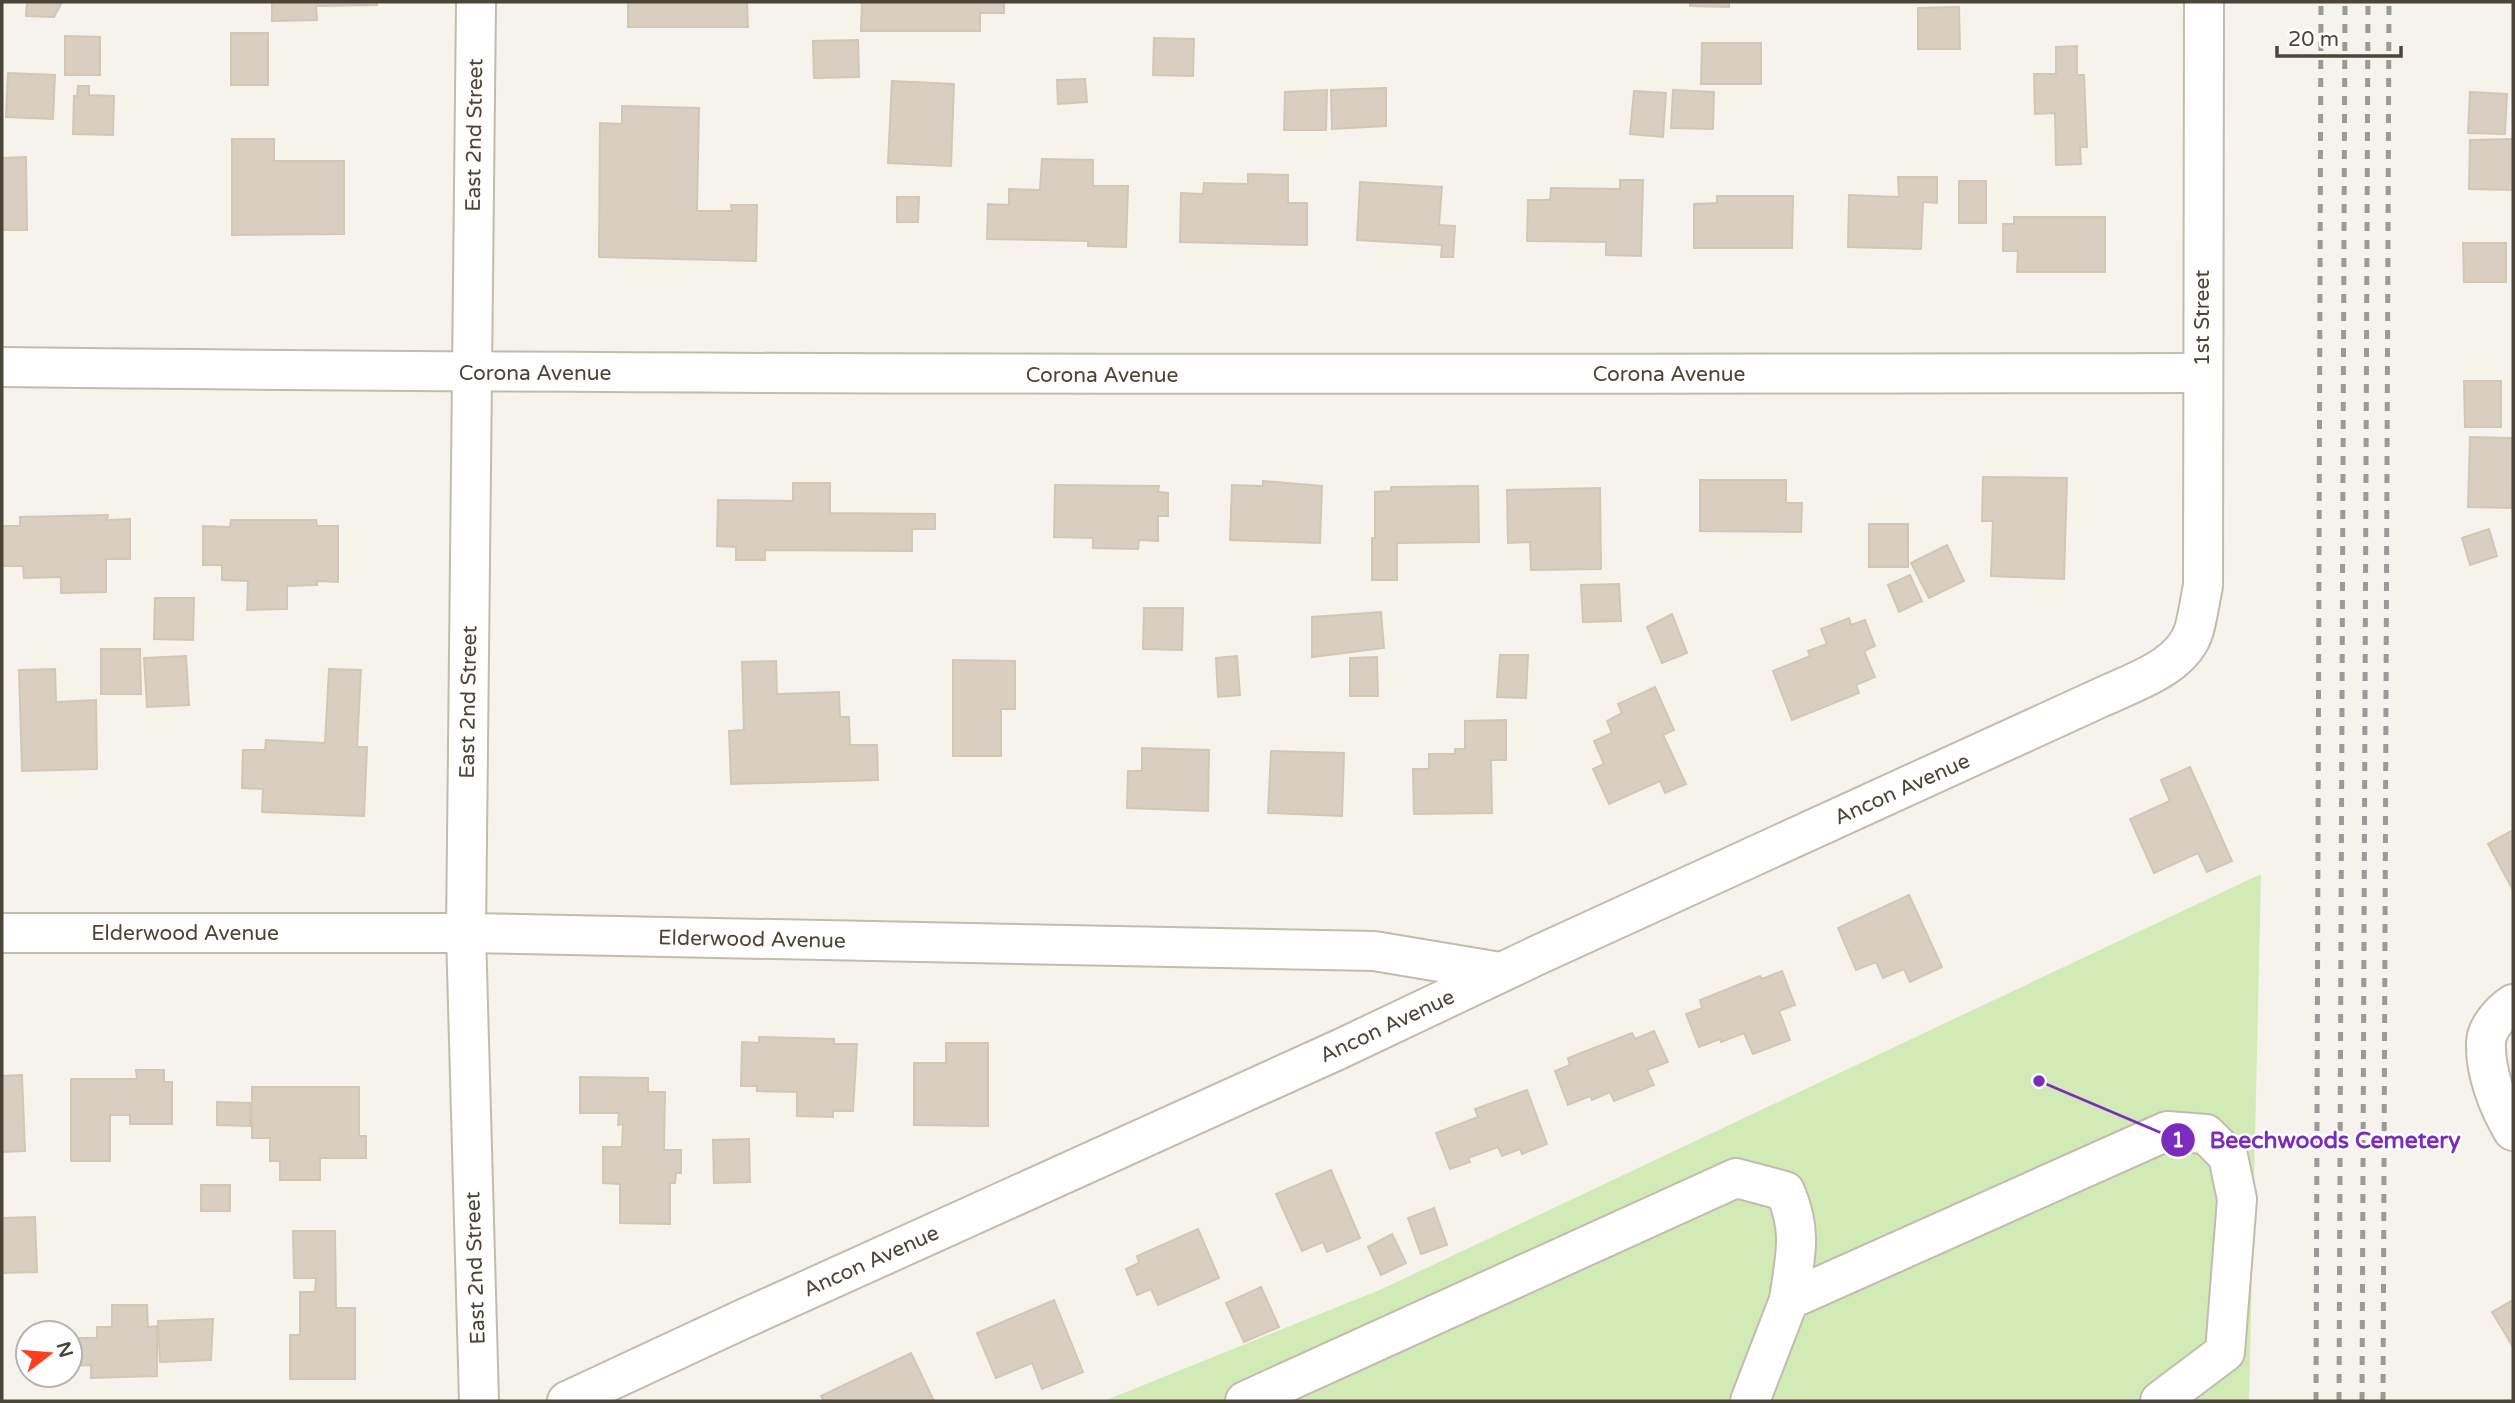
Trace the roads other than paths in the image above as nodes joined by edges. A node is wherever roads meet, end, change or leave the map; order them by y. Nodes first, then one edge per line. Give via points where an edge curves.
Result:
1 (476, 2) edge
2 (2204, 2) edge
3 (2, 367) edge
4 (471, 373) junction
5 (2201, 373) junction
6 (2193, 632) joint
7 (2, 933) edge
8 (466, 933) junction
9 (1500, 972) junction
10 (2513, 1004) edge
11 (2513, 1131) edge
12 (1789, 1300) junction
13 (479, 1401) edge
14 (567, 1401) edge
15 (1245, 1401) edge
16 (1750, 1401) edge
17 (2160, 1401) edge

1 - 4 street, East 2nd Street
2 - 5 street, 1st Street
3 - 4 street, Corona Avenue
4 - 5 street, Corona Avenue
4 - 8 street, East 2nd Street
5 - 6 street, 1st Street via 2203,586
6 - 9 street, Ancon Avenue via 2179,656 2164,667 2102,698
7 - 8 street, Elderwood Avenue
8 - 9 street, Elderwood Avenue via 1374,951
8 - 13 street, East 2nd Street
9 - 14 street, Ancon Avenue
10 - 11 street via 2500,1012 2485,1040 2493,1089
12 - 15 street via 1797,1241 1794,1213 1785,1191 1736,1178
12 - 16 street
12 - 17 street via 2167,1131 2206,1133 2228,1156 2237,1199 2225,1352

